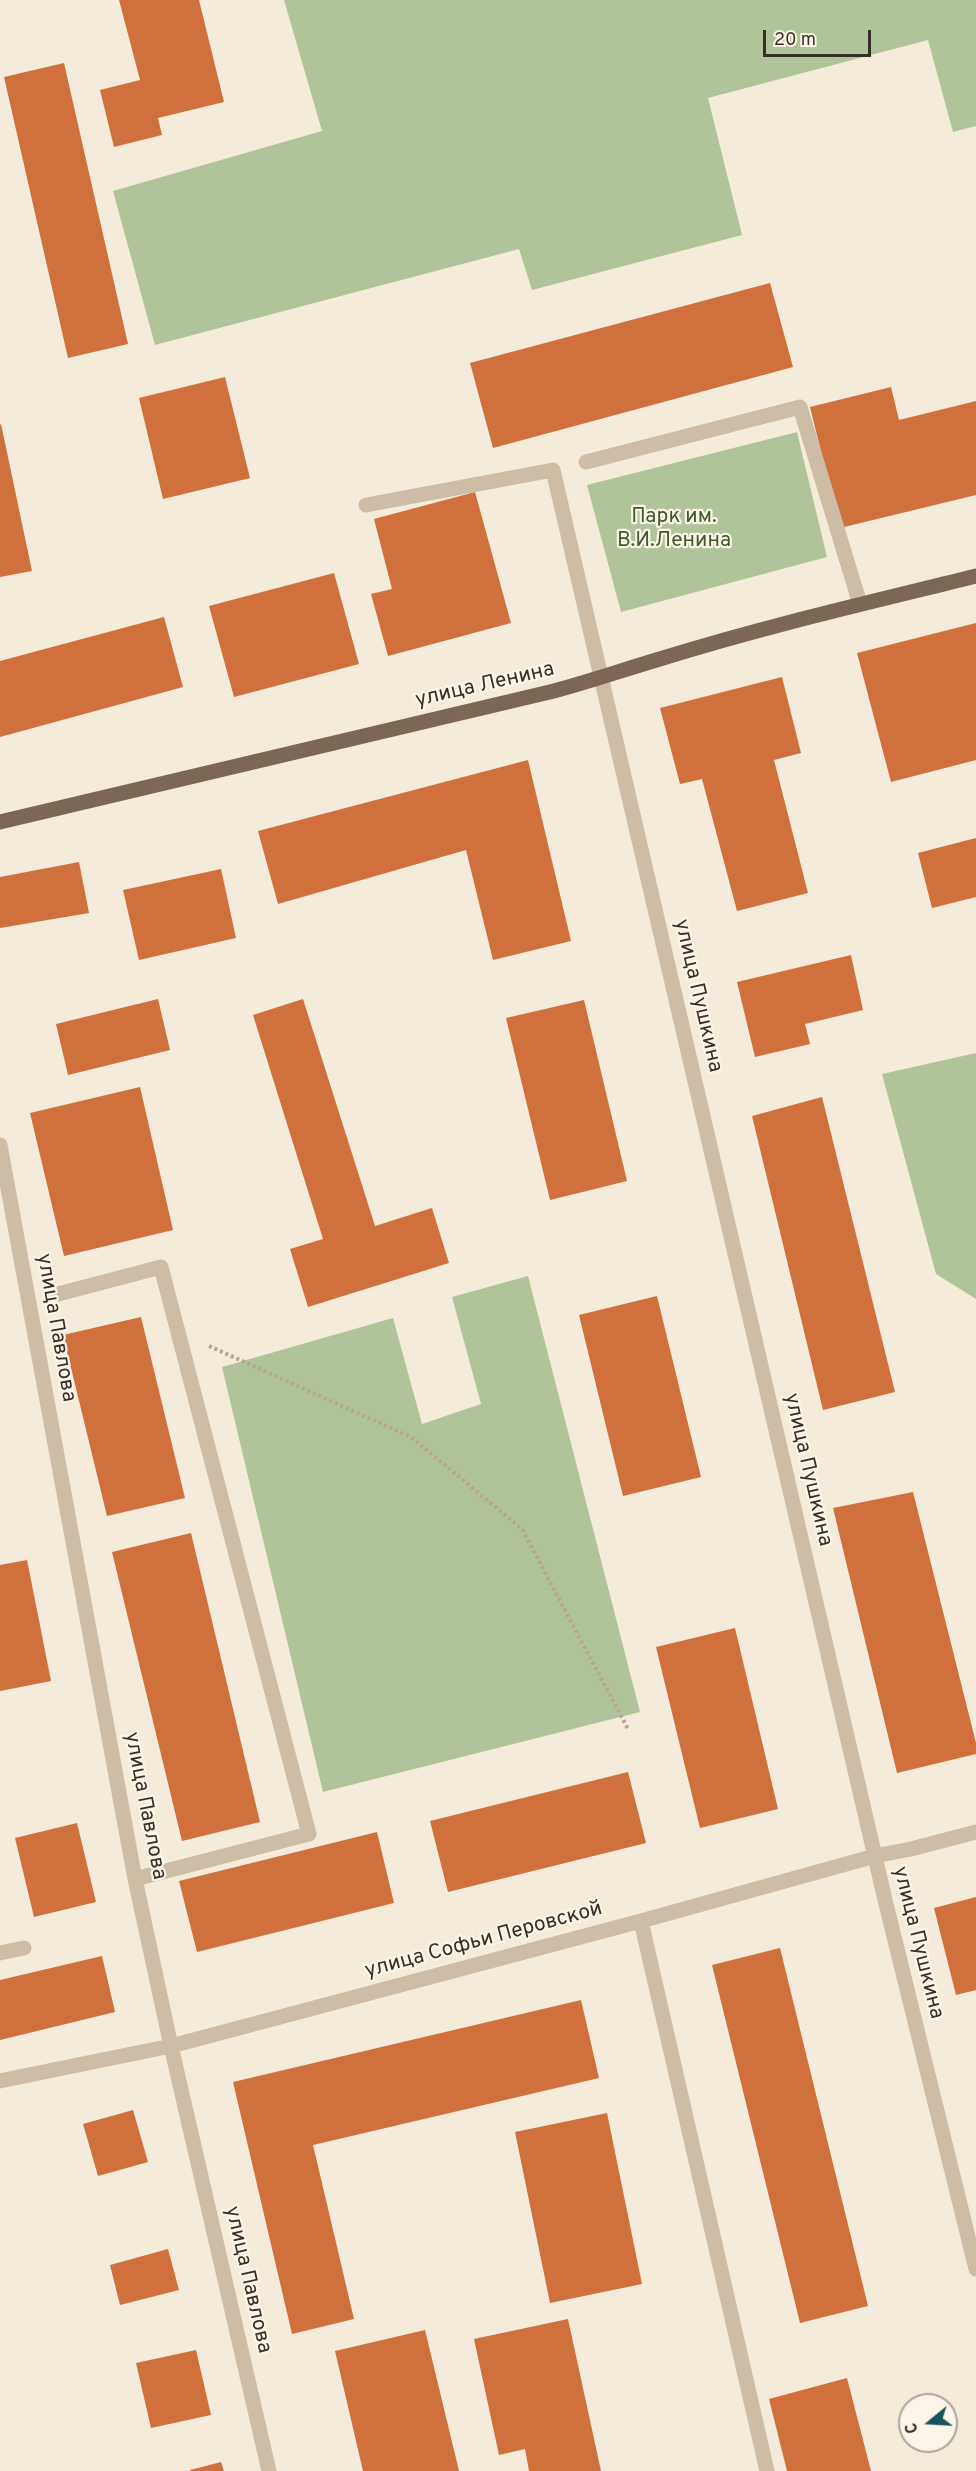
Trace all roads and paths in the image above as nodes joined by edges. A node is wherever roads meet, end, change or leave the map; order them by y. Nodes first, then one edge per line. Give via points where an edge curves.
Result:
1 (586, 462) dead end
2 (366, 505) dead end
3 (976, 576) edge
4 (860, 604) junction
5 (601, 679) junction
6 (0, 822) edge
7 (0, 1144) edge
8 (58, 1294) dead end
9 (208, 1345) dead end
10 (628, 1729) dead end
11 (976, 1832) edge
12 (875, 1856) junction
13 (135, 1879) junction
14 (640, 1921) junction
15 (24, 1948) dead end
16 (0, 1953) edge
17 (171, 2046) junction
18 (0, 2081) edge
19 (976, 2269) edge
20 (269, 2471) edge
21 (766, 2471) edge

1 - 4 street via 800,407
2 - 5 street, улица Пушкина via 553,470
3 - 4 main road, улица Ленина
4 - 5 main road, улица Ленина
5 - 6 main road, улица Ленина
5 - 12 street, улица Пушкина
7 - 13 street, улица Павлова
8 - 13 street via 161,1267 309,1834
9 - 10 path via 411,1437 522,1529
11 - 12 street, улица Софьи Перовской
12 - 14 street, улица Софьи Перовской
12 - 19 street, улица Пушкина
13 - 17 street, улица Павлова
14 - 17 street, улица Софьи Перовской
14 - 21 street
15 - 16 street
17 - 18 street, улица Софьи Перовской
17 - 20 street, улица Павлова

